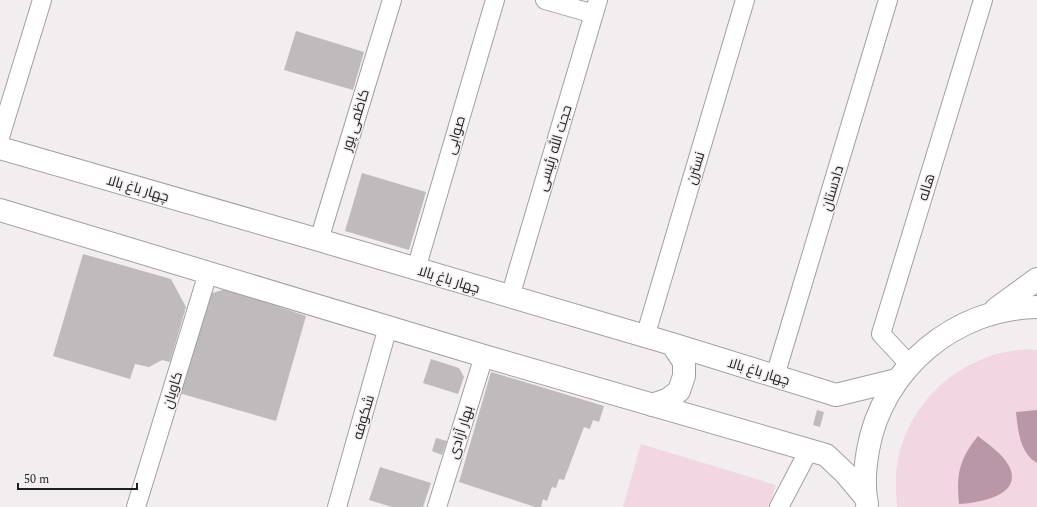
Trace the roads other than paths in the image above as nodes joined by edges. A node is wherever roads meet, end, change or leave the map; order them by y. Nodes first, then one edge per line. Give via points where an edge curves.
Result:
1 (42, 0) edge
2 (392, 0) edge
3 (495, 0) edge
4 (545, 0) edge
5 (745, 0) edge
6 (888, 0) edge
7 (982, 0) edge
8 (596, 7) edge
9 (0, 137) edge
10 (0, 148) edge
11 (0, 210) edge
12 (319, 240) junction
13 (416, 269) junction
14 (208, 273) junction
15 (1037, 279) edge
16 (510, 297) junction
17 (1037, 307) edge
18 (990, 314) junction
19 (388, 327) junction
20 (645, 337) junction
21 (672, 344) junction
22 (484, 356) junction
23 (903, 372) junction
24 (775, 376) junction
25 (652, 405) junction
26 (809, 450) junction
27 (866, 502) edge
28 (136, 507) edge
29 (337, 507) edge
30 (437, 507) edge
31 (779, 507) edge

1 - 9 street
2 - 12 street, کاظمی پور
3 - 13 street, صوابی
4 - 8 street
5 - 20 street, نسترن
6 - 24 street, دادستان
7 - 23 street, هاله via 881,334
8 - 16 street, حجت الله رئیسی
10 - 12 main road, چهار باغ بالا
11 - 14 main road
12 - 13 main road, چهار باغ بالا
13 - 16 main road, چهار باغ بالا
14 - 19 main road
14 - 28 street, کاویان
15 - 18 main road
16 - 20 main road, چهار باغ بالا
17 - 18 main road via 1021,307
18 - 23 main road via 960,325 933,342
19 - 22 main road
19 - 29 street, شکوفه
20 - 21 main road, چهار باغ بالا
21 - 24 main road, چهار باغ بالا
21 - 25 main road via 684,362 684,376 679,391 667,400
22 - 25 main road
22 - 30 street, بهار آزادی
23 - 24 main road, چهار باغ بالا via 836,394
23 - 27 main road via 881,407 871,436 865,467
25 - 26 main road
26 - 27 main road via 826,455 845,473
26 - 31 street

